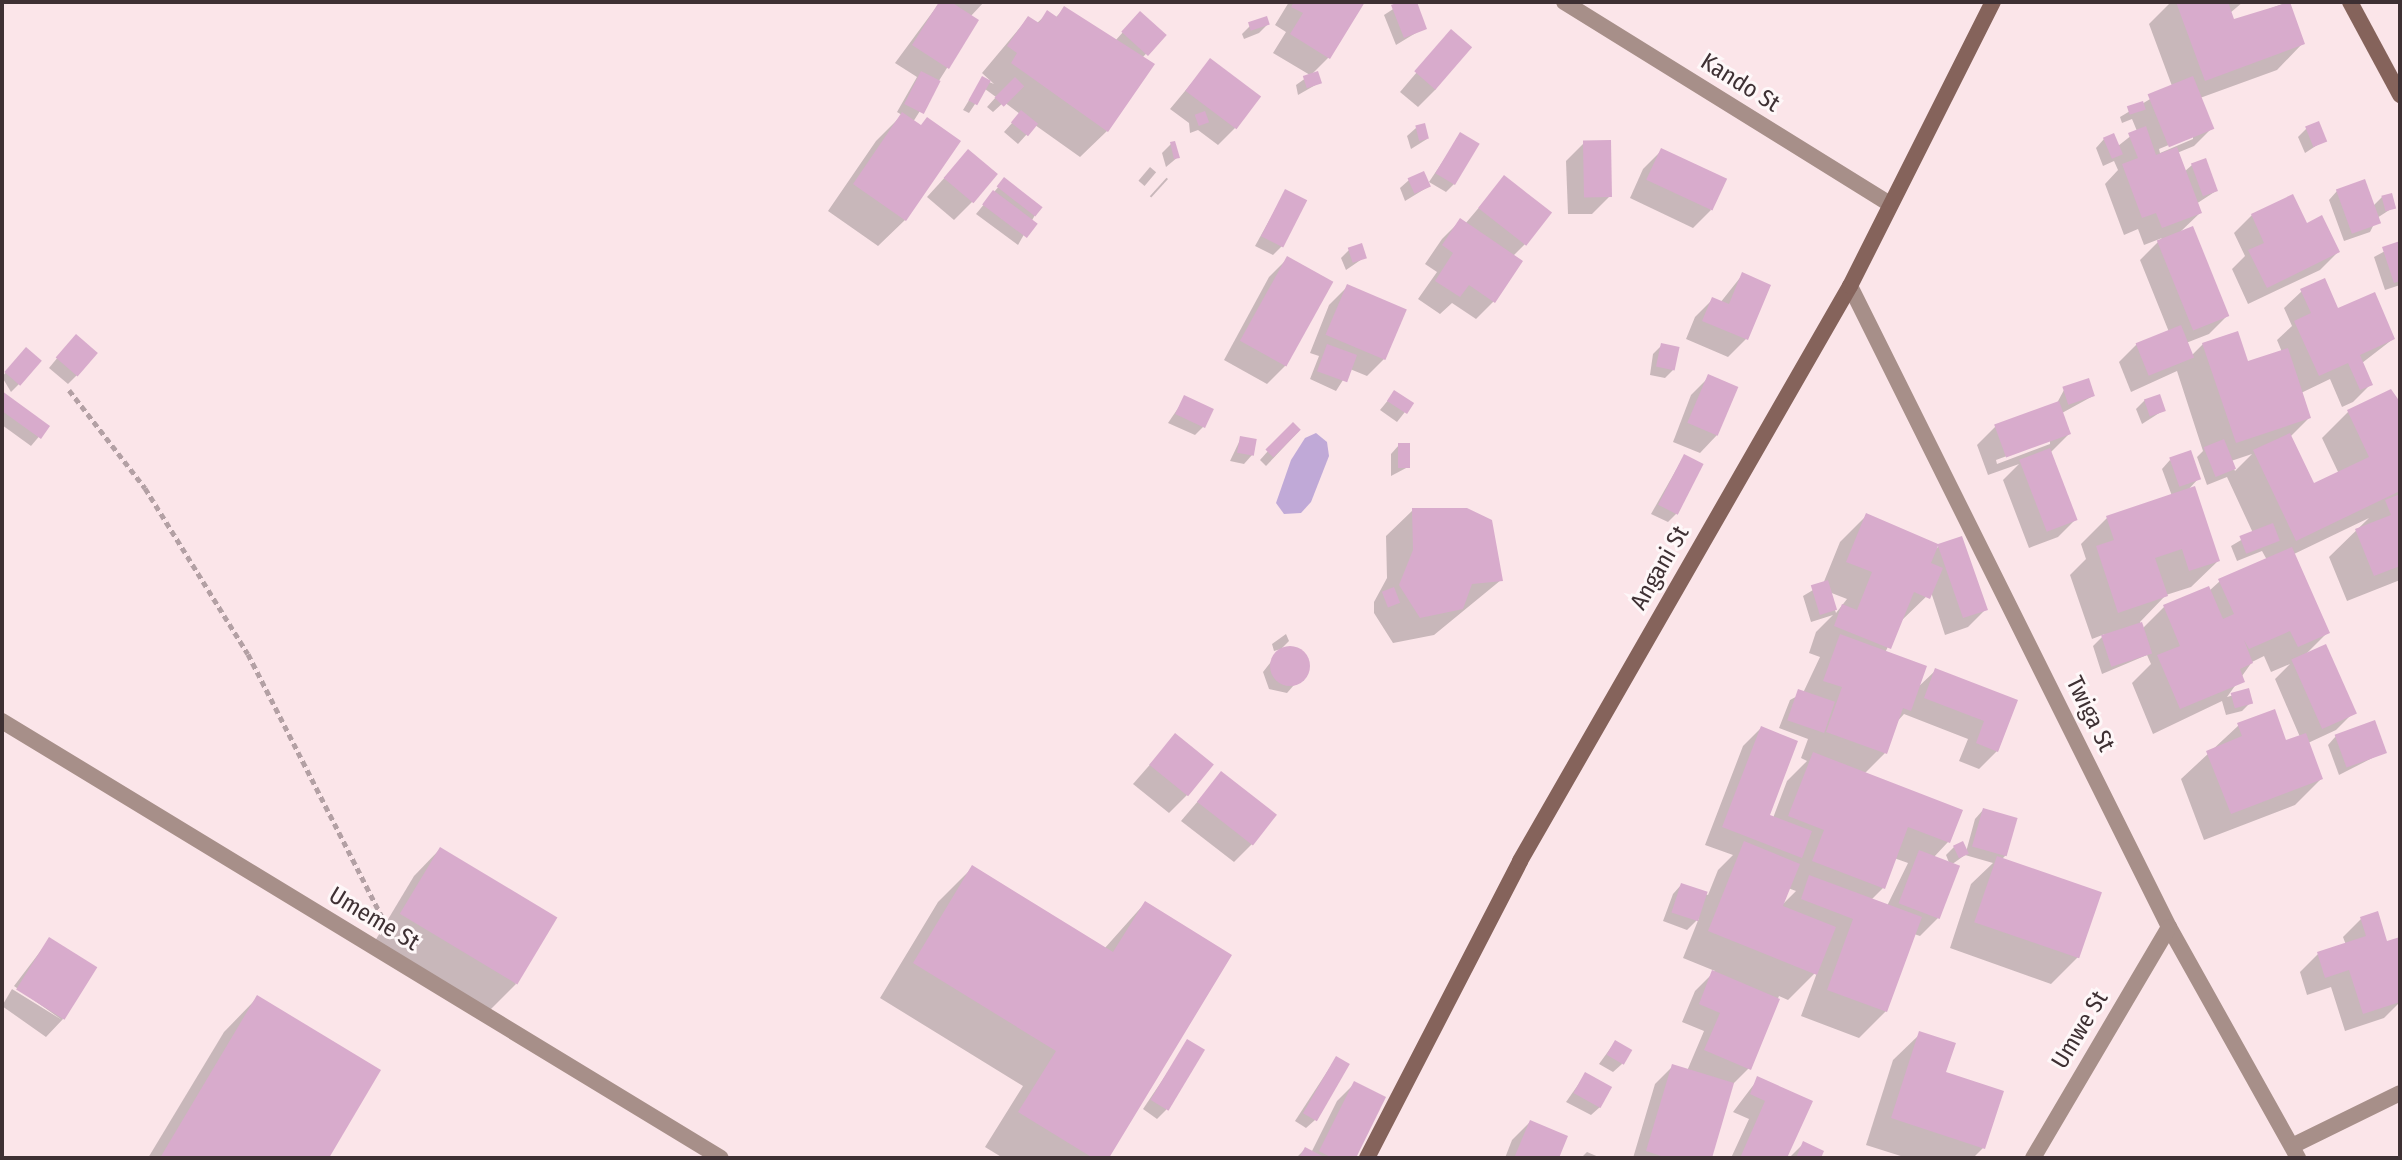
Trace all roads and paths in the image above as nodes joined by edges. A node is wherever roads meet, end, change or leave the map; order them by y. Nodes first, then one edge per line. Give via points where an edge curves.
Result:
1 (1564, 2) edge
2 (1993, 2) edge
3 (2350, 2) edge
4 (2400, 95) edge
5 (1890, 204) junction
6 (1850, 286) junction
7 (69, 390) dead end
8 (2, 721) edge
9 (385, 923) dead end
10 (2169, 927) junction
11 (2400, 1093) edge
12 (2295, 1152) edge
13 (721, 1158) edge
14 (1367, 1158) edge
15 (2033, 1158) edge

1 - 5 street, Kando St
2 - 5 street, Angani St
3 - 4 street
5 - 6 street, Angani St
6 - 10 street, Twiga St
6 - 14 street, Angani St via 1520,861
7 - 9 path via 145,488 248,654
8 - 13 street, Umeme St
10 - 12 street, Twiga St
10 - 15 street, Umwe St
11 - 12 street

